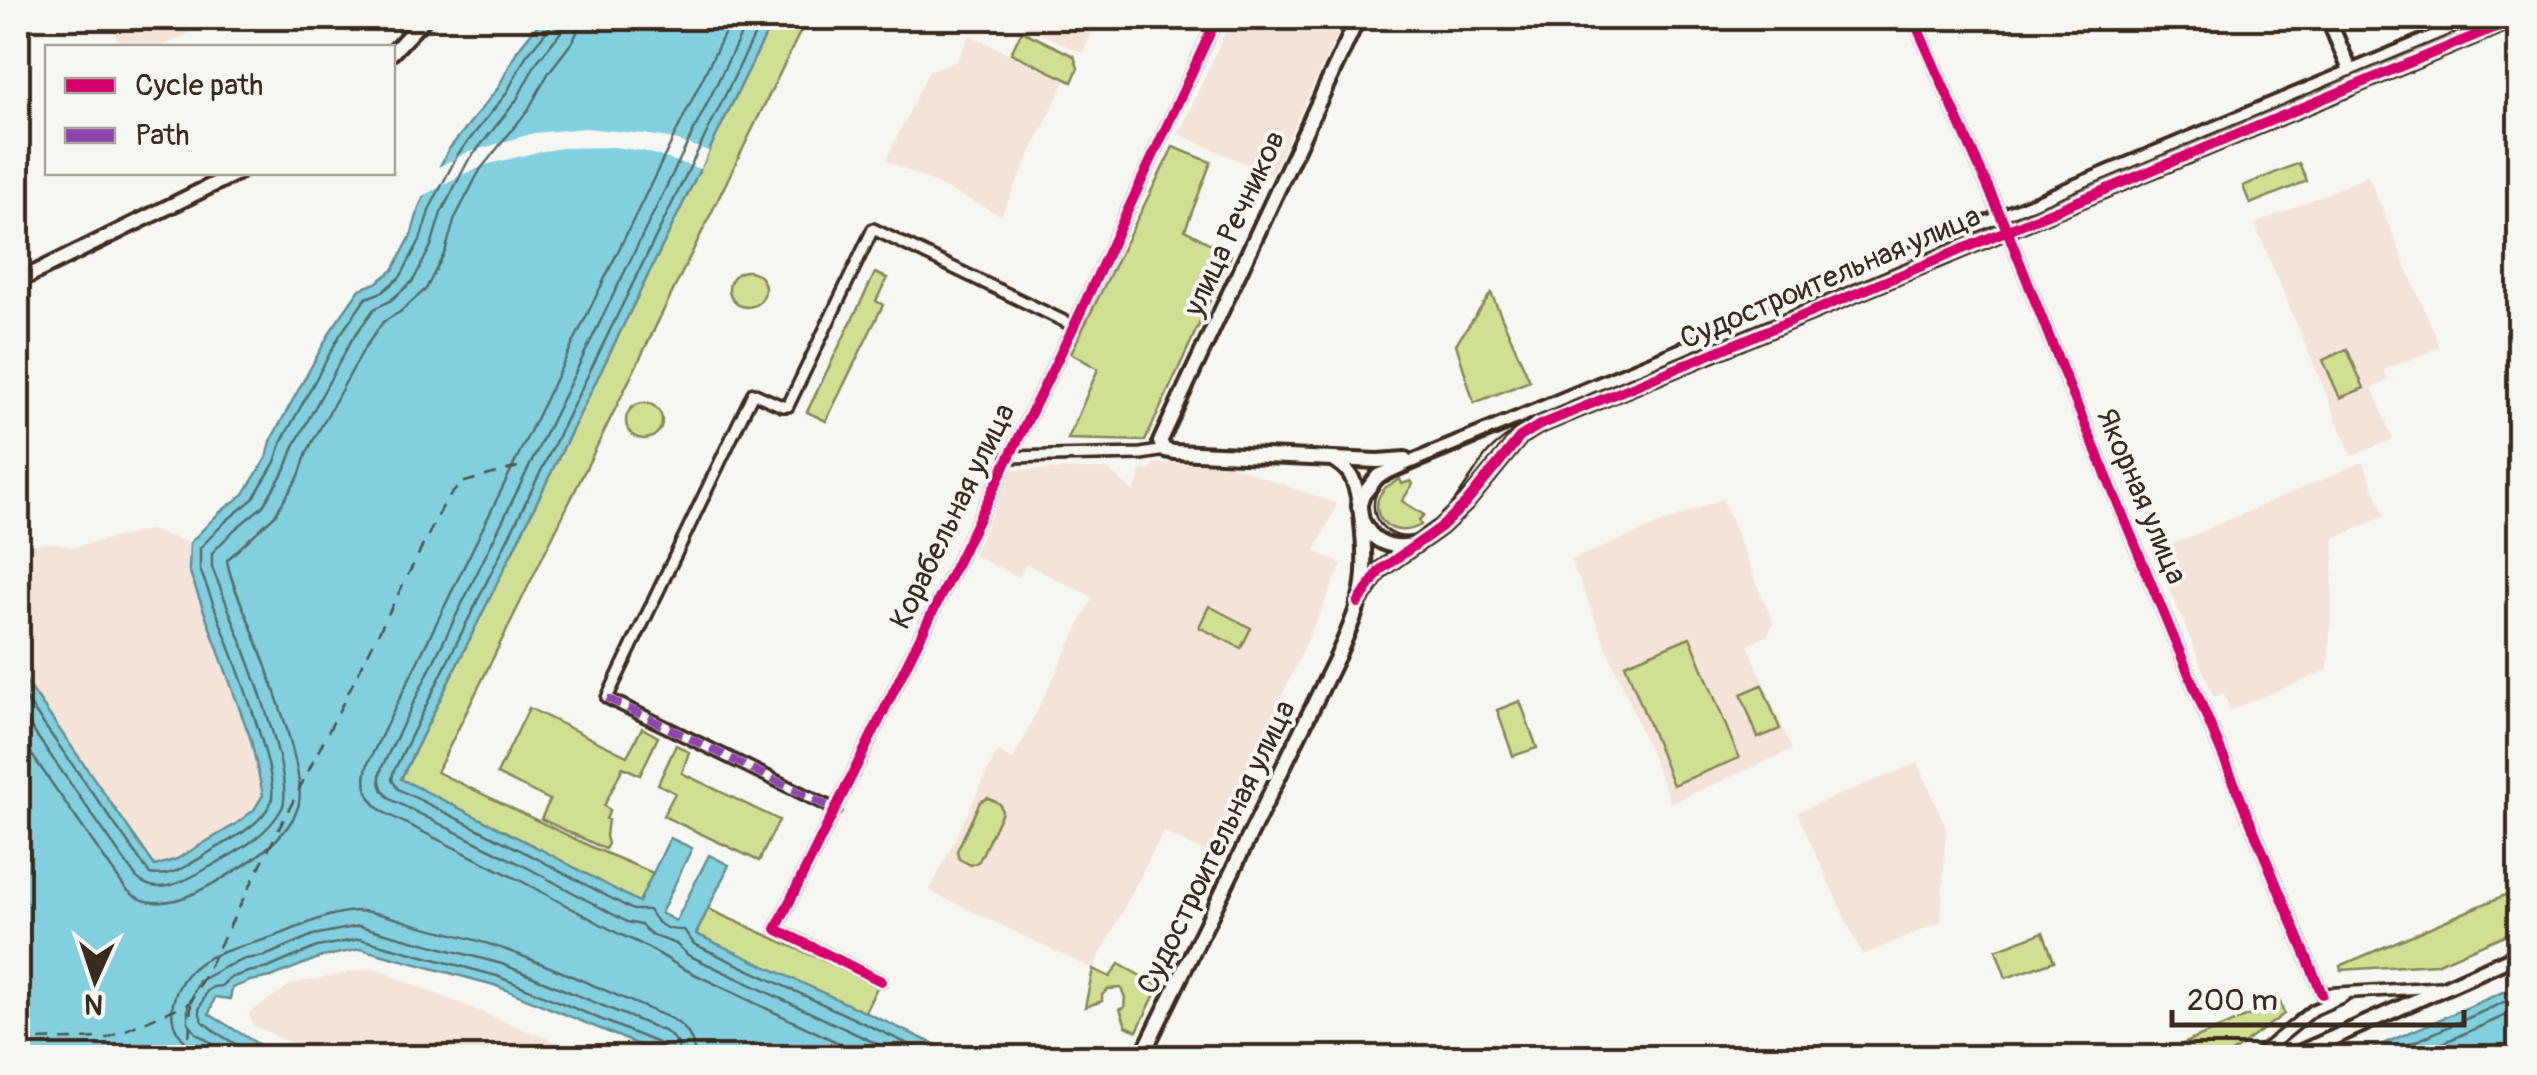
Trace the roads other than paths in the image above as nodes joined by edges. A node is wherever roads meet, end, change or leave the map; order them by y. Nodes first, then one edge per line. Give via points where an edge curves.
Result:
1 (425, 18) edge
2 (1217, 18) edge
3 (1358, 18) edge
4 (1913, 18) edge
5 (2328, 18) edge
6 (2480, 18) edge
7 (2518, 18) edge
8 (395, 50) edge
9 (2354, 78) junction
10 (233, 175) edge
11 (2004, 224) junction
12 (18, 281) edge
13 (1074, 326) junction
14 (1495, 428) junction
15 (1511, 447) junction
16 (1166, 450) junction
17 (1428, 454) junction
18 (1008, 457) junction
19 (1330, 458) junction
20 (1360, 512) junction
21 (1420, 542) junction
22 (1358, 602) junction
23 (836, 810) junction
24 (2520, 954) edge
25 (881, 981) dead end
26 (2445, 987) junction
27 (2404, 988) junction
28 (2351, 992) junction
29 (2322, 994) junction
30 (2406, 1004) junction
31 (2313, 1010) junction
32 (2266, 1053) edge
33 (1141, 1058) edge
34 (2256, 1058) edge
35 (2288, 1058) edge

1 - 8 street
2 - 13 street, Корабельная улица
3 - 16 street, улица Речников via 1162,436
4 - 11 street, Якорная улица
5 - 9 street
6 - 9 street, Судостроительная улица
7 - 9 street, Судостроительная улица
9 - 11 street, Судостроительная улица
10 - 12 street
11 - 14 street, Судостроительная улица
11 - 15 street, Судостроительная улица via 1538,426
11 - 29 street, Якорная улица
13 - 18 street, Корабельная улица
13 - 23 street via 873,230 788,406 753,393 607,698
14 - 15 street via 1508,434
14 - 17 street, Судостроительная улица
15 - 21 street, Судостроительная улица via 1466,503
16 - 18 street
16 - 19 street
17 - 19 street
17 - 20 street via 1378,476 1363,494
18 - 23 street, Корабельная улица
19 - 20 street via 1350,474
20 - 21 street via 1366,530 1385,544
20 - 22 street
21 - 22 street, Судостроительная улица via 1380,570
22 - 33 street, Судостроительная улица
23 - 25 street, Корабельная улица via 776,929
24 - 26 street
26 - 27 street
26 - 30 street
27 - 28 street
27 - 30 street via 2412,997
28 - 29 street
28 - 31 street
29 - 31 street
30 - 35 street
31 - 32 street
32 - 34 street

